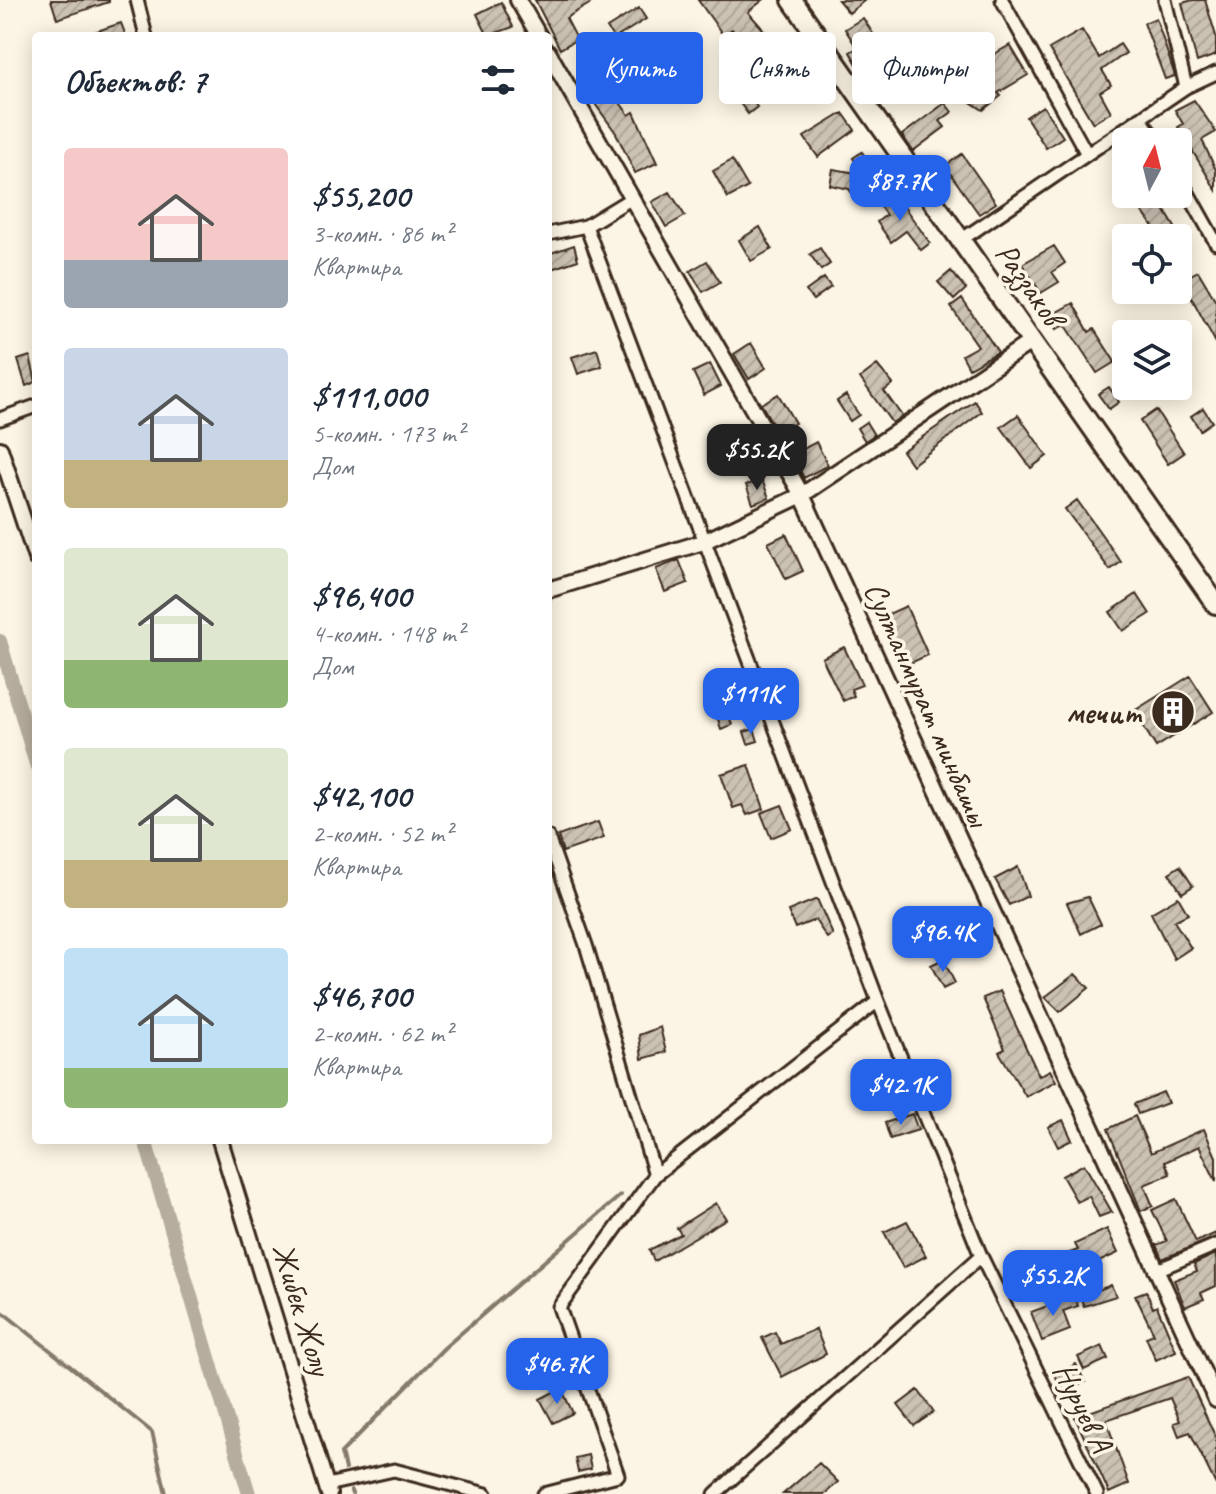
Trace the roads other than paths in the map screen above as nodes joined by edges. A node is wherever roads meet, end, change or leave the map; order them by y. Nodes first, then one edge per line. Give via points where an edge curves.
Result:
1 (137, 0) edge
2 (518, 0) edge
3 (792, 0) edge
4 (1002, 0) edge
5 (1165, 0) edge
6 (145, 32) edge
7 (537, 32) edge
8 (552, 59) edge
9 (1216, 73) edge
10 (1186, 87) junction
11 (1140, 118) junction
12 (1147, 128) edge
13 (1087, 154) junction
14 (632, 198) junction
15 (1192, 200) edge
16 (586, 226) junction
17 (552, 233) edge
18 (961, 240) junction
19 (1216, 243) edge
20 (1032, 341) junction
21 (32, 407) edge
22 (0, 419) edge
23 (0, 449) edge
24 (802, 495) junction
25 (703, 542) junction
26 (32, 546) edge
27 (552, 589) edge
28 (1216, 604) edge
29 (552, 848) edge
30 (878, 1001) junction
31 (221, 1144) edge
32 (655, 1175) junction
33 (1216, 1245) edge
34 (981, 1256) junction
35 (1155, 1271) junction
36 (1216, 1400) edge
37 (328, 1490) edge
38 (486, 1494) edge
39 (544, 1494) edge
40 (715, 1494) edge
41 (1097, 1494) edge

1 - 6 street
2 - 7 street
3 - 18 main road, Раззаков
4 - 13 street
5 - 10 street
8 - 14 street, Султанмурат минбашы
9 - 10 street
10 - 11 street
11 - 12 street
11 - 13 street
13 - 18 street
14 - 16 street
14 - 24 street, Султанмурат минбашы
15 - 19 street
16 - 17 street
16 - 25 street, Нуруев А
18 - 20 main road, Раззаков
20 - 24 street
20 - 28 main road, Раззаков
21 - 22 street
23 - 26 street
24 - 25 street
24 - 35 street, Султанмурат минбашы
25 - 27 street
25 - 30 street, Нуруев А
29 - 32 street
30 - 32 street
30 - 34 street, Нуруев А
31 - 37 street, Жибек Жолу
32 - 39 street via 559,1307 618,1475
33 - 35 street
34 - 40 street
34 - 41 street, Нуруев А
35 - 36 street, Султанмурат минбашы
37 - 38 street via 394,1470

